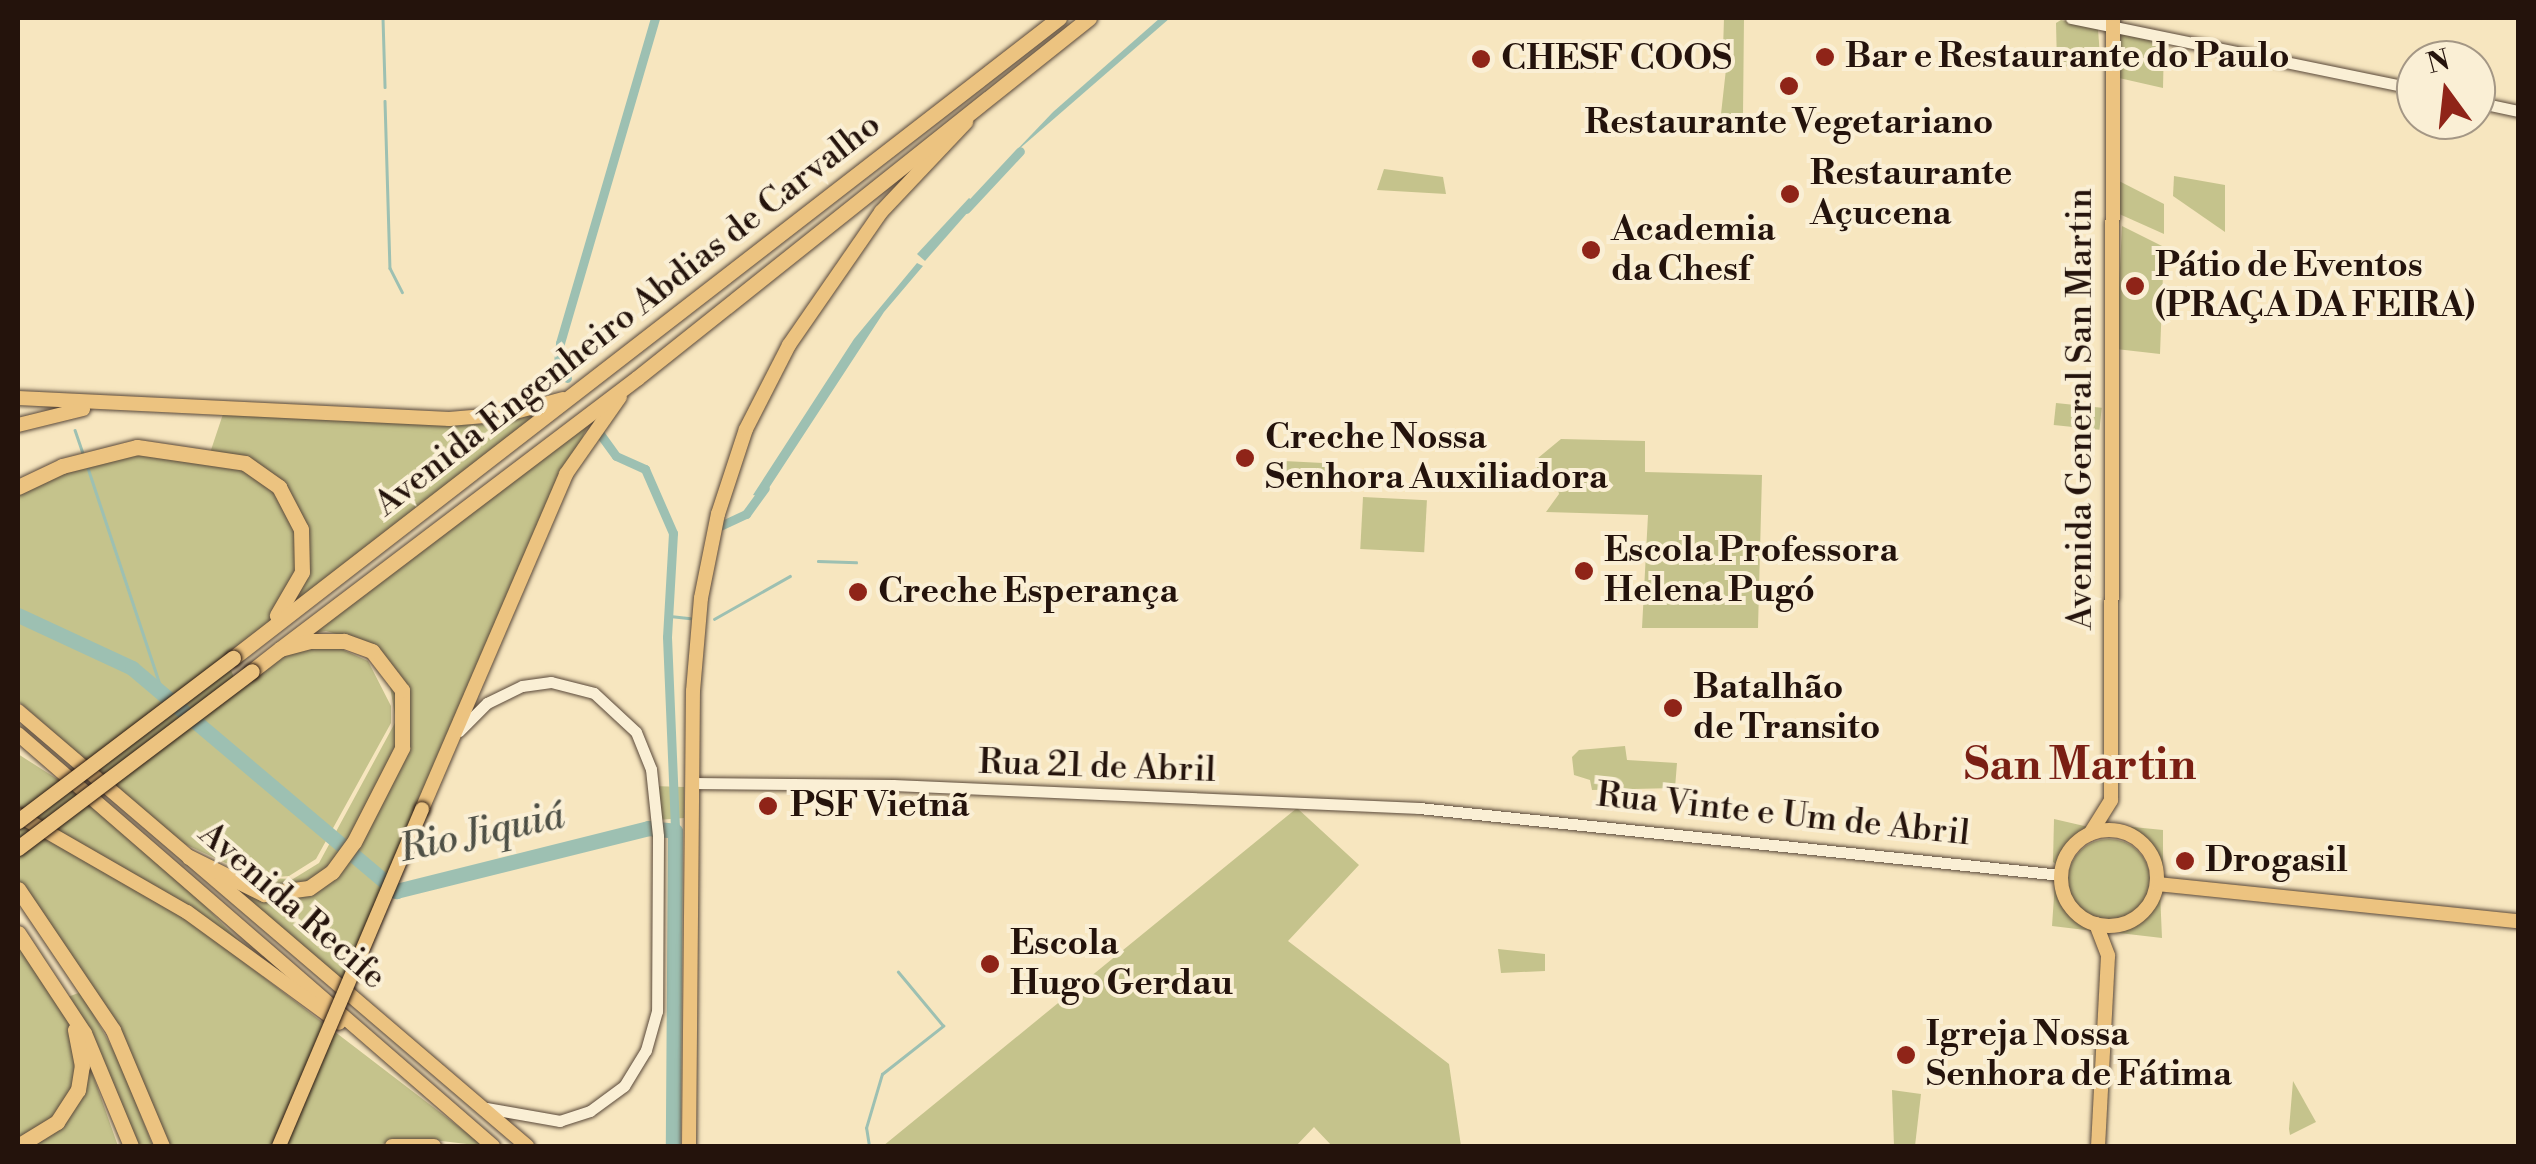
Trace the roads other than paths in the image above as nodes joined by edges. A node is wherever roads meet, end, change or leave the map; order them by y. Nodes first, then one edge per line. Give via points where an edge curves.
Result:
1 (1059, 18) edge
2 (1089, 18) edge
3 (2071, 18) edge
4 (2113, 22) edge
5 (2396, 85) edge
6 (992, 96) junction
7 (637, 378) junction
8 (587, 389) junction
9 (18, 398) edge
10 (103, 405) junction
11 (18, 425) edge
12 (18, 487) edge
13 (246, 646) junction
14 (280, 649) junction
15 (18, 711) edge
16 (18, 734) edge
17 (448, 746) junction
18 (692, 783) junction
19 (2111, 800) junction
20 (1500, 815) joint
21 (18, 818) edge
22 (2124, 833) junction
23 (2090, 834) junction
24 (18, 848) edge
25 (189, 857) junction
26 (2061, 875) junction
27 (2156, 884) junction
28 (18, 889) edge
29 (2126, 922) junction
30 (2518, 922) edge
31 (2096, 924) junction
32 (18, 933) edge
33 (2108, 956) junction
34 (67, 1007) junction
35 (478, 1105) junction
36 (487, 1142) edge
37 (18, 1146) edge
38 (131, 1146) edge
39 (162, 1146) edge
40 (278, 1146) edge
41 (392, 1146) edge
42 (434, 1146) edge
43 (526, 1146) edge
44 (689, 1146) edge
45 (2098, 1146) edge

1 - 8 highway, Avenida Engenheiro Abdias de Carvalho
2 - 6 highway, Avenida Engenheiro Abdias de Carvalho
3 - 4 street
4 - 5 street
4 - 19 main road, Avenida General San Martin
6 - 7 highway, Avenida Engenheiro Abdias de Carvalho
6 - 18 main road via 874,221 790,345 746,429 701,598
7 - 14 highway, Avenida Engenheiro Abdias de Carvalho
7 - 17 main road, Avenida Engenheiro Abdias de Carvalho via 590,430 566,474
8 - 10 main road via 480,418
8 - 13 highway, Avenida Engenheiro Abdias de Carvalho
9 - 10 main road
10 - 11 main road
12 - 13 highway via 62,466 137,447 245,462 280,487 300,529 302,572 288,602
13 - 21 highway, Avenida Engenheiro Abdias de Carvalho, bridge
14 - 24 highway, Avenida Engenheiro Abdias de Carvalho, bridge
14 - 25 highway via 344,641 372,652 397,679 406,731 373,808 332,872 309,888 278,896
15 - 25 main road, Avenida Recife
16 - 36 main road, Avenida Recife
17 - 35 street via 474,713 512,688 551,682 580,687 620,712 636,732 651,770 657,828 660,990 646,1050 624,1086 590,1112 560,1120 511,1117
17 - 40 main road, Avenida Engenheiro Abdias de Carvalho, bridge
18 - 20 street, Rua 21 de Abril via 893,785
18 - 44 main road
19 - 22 main road, Avenida General San Martin
19 - 23 main road
20 - 26 street, Rua Vinte e Um de Abril
21 - 36 main road via 152,890 248,953
22 - 23 main road
22 - 27 main road via 2150,853
23 - 26 main road via 2073,846
25 - 35 main road, Avenida Recife
26 - 31 main road via 2070,906
27 - 29 main road via 2149,905
27 - 30 main road
28 - 39 highway via 113,1030
29 - 31 main road
29 - 33 main road
31 - 33 main road
32 - 34 highway
33 - 45 main road
34 - 37 highway via 81,1055 78,1090 56,1122
34 - 38 highway via 104,1073
35 - 43 main road, Avenida Recife
41 - 42 main road

